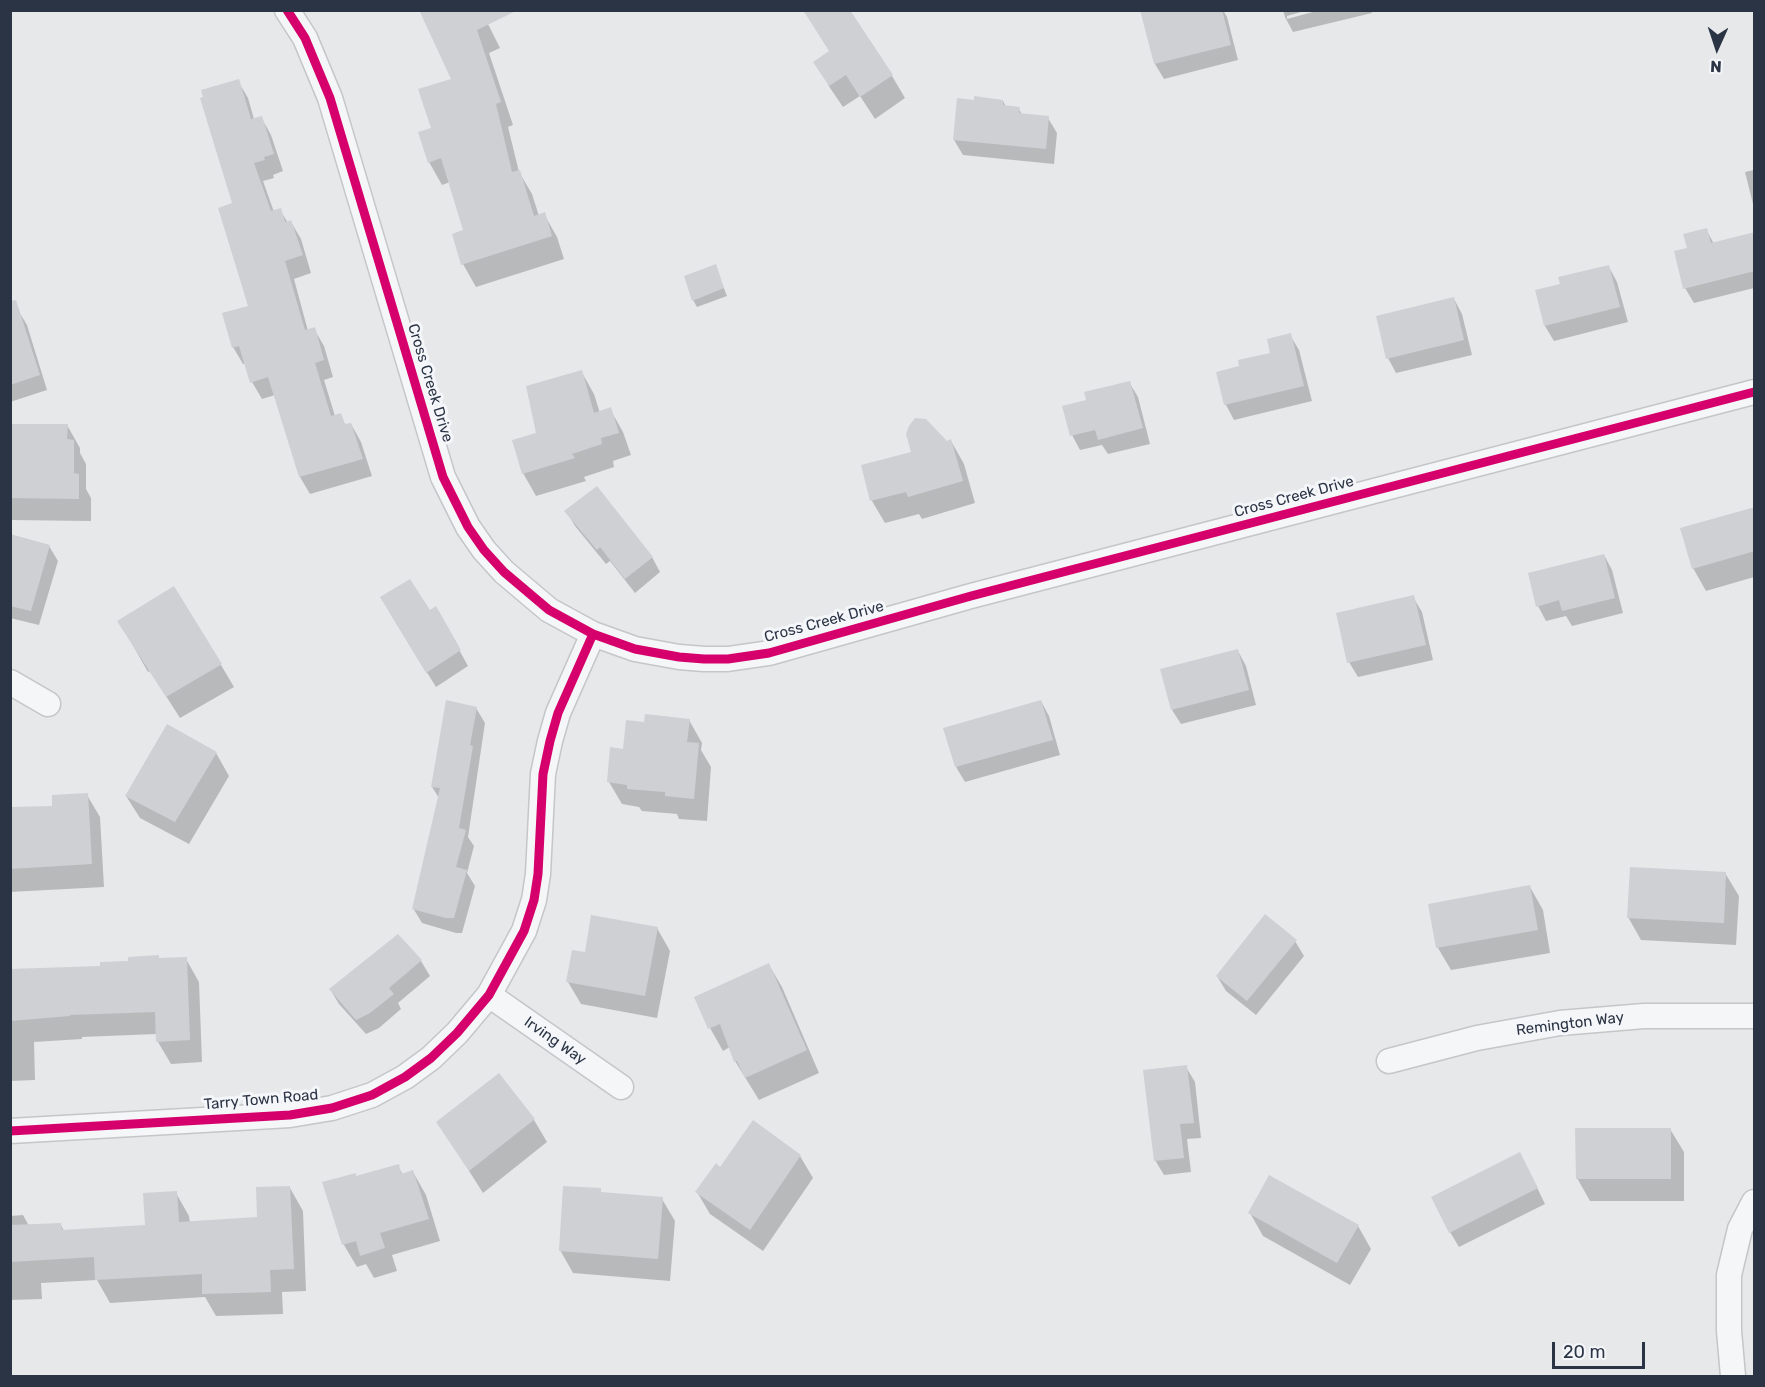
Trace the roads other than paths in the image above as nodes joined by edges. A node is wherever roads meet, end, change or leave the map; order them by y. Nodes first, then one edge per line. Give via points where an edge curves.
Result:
1 (286, 10) edge
2 (1755, 392) edge
3 (593, 634) junction
4 (10, 681) edge
5 (48, 704) dead end
6 (489, 995) junction
7 (1755, 1016) edge
8 (1389, 1061) dead end
9 (621, 1087) dead end
10 (10, 1131) edge
11 (1755, 1202) edge
12 (1733, 1377) edge

1 - 3 street, Cross Creek Drive via 304,38 330,98 436,455 455,502 484,550 504,572 549,610
2 - 3 street, Cross Creek Drive via 971,596 769,653 728,659 680,657 635,649
3 - 6 street, Tarry Town Road via 558,713 550,741 543,774 534,900 524,932
4 - 5 street
6 - 9 street, Irving Way
6 - 10 street, Tarry Town Road via 457,1033 405,1077 372,1095 332,1108 290,1116
7 - 8 street, Remington Way via 1644,1016 1560,1023 1477,1038
11 - 12 street via 1740,1229 1729,1275

